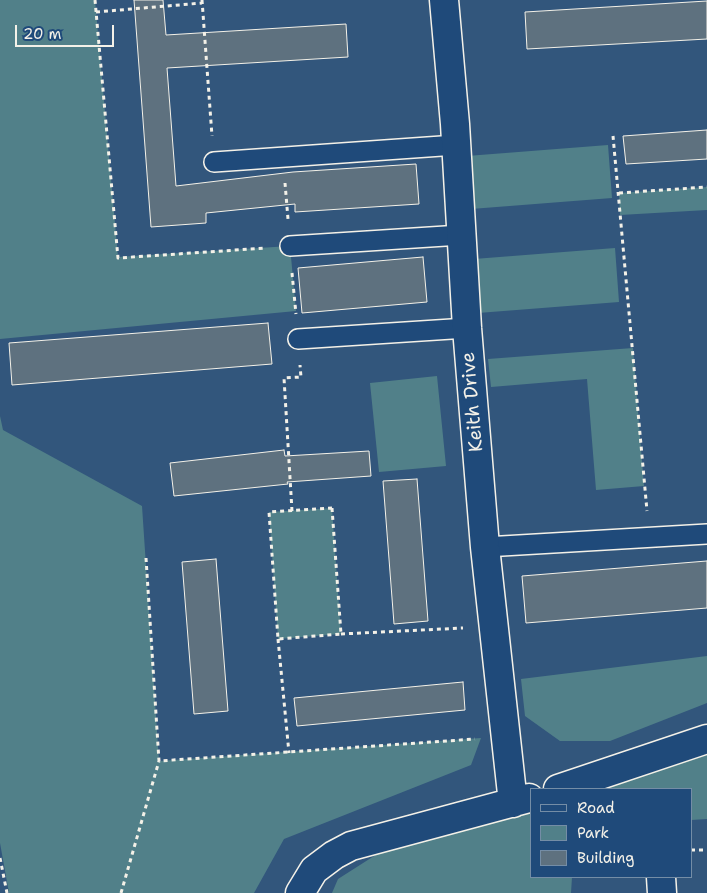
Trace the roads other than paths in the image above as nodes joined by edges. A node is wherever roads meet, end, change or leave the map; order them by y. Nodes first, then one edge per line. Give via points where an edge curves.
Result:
1 (444, 0) edge
2 (456, 145) junction
3 (214, 162) road end
4 (461, 235) junction
5 (290, 246) road end
6 (466, 328) junction
7 (298, 339) road end
8 (707, 534) edge
9 (486, 547) junction
10 (707, 739) edge
11 (561, 788) edge
12 (522, 800) edge
13 (661, 878) edge
14 (300, 893) edge
15 (662, 893) edge

1 - 2 street, Keith Drive
2 - 3 lane
2 - 4 street, Keith Drive
4 - 5 lane
4 - 6 street, Keith Drive
6 - 7 lane
6 - 9 street, Keith Drive
8 - 9 lane
9 - 12 street, Keith Drive via 506,737
10 - 11 street
12 - 14 street via 352,846 334,854 314,870
13 - 15 street

